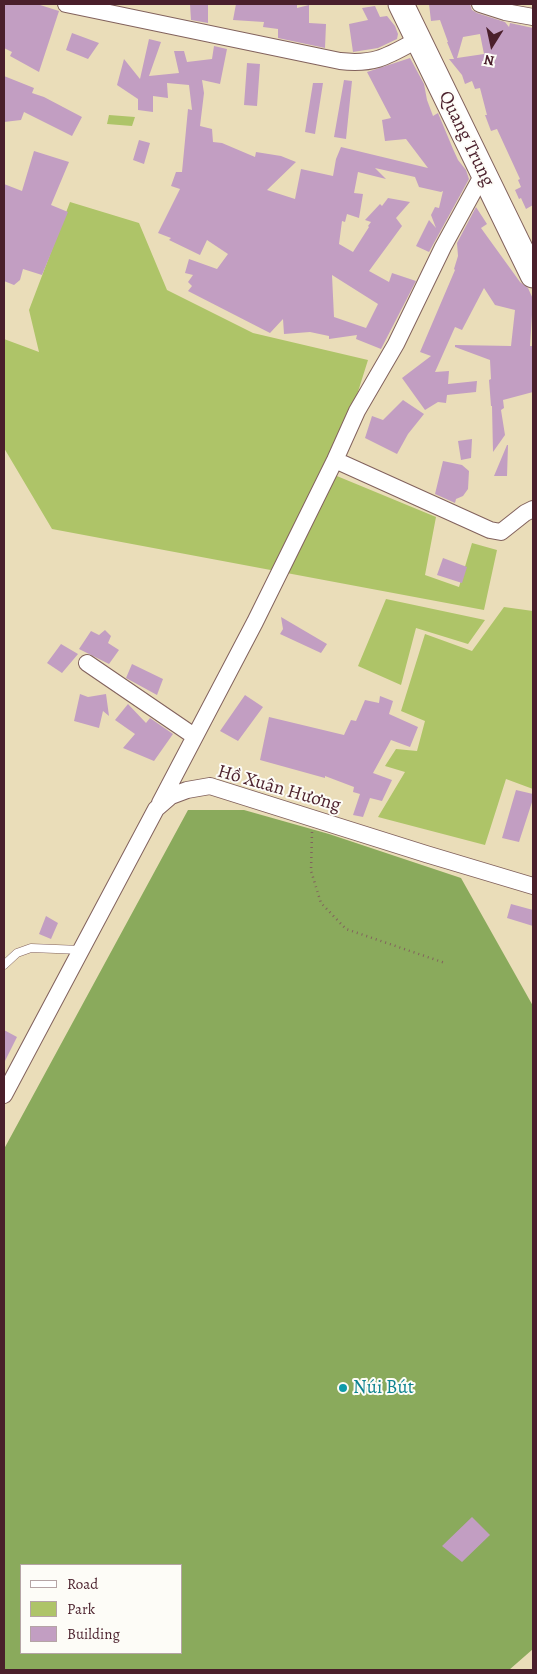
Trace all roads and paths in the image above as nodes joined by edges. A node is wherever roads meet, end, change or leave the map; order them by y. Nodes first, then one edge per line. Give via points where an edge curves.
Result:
1 (66, 4) edge
2 (401, 4) edge
3 (480, 4) edge
4 (533, 17) edge
5 (417, 40) junction
6 (483, 174) junction
7 (533, 275) edge
8 (335, 460) junction
9 (533, 509) edge
10 (87, 663) dead end
11 (194, 736) junction
12 (156, 809) junction
13 (312, 819) junction
14 (533, 886) edge
15 (82, 950) junction
16 (445, 963) dead end
17 (4, 965) edge
18 (4, 1095) edge

1 - 5 street via 359,64 394,54
2 - 5 main road, Quang Trung
3 - 4 street
5 - 6 main road, Quang Trung
6 - 7 main road, Quang Trung
6 - 8 street via 396,344 357,411
8 - 9 street via 490,530 501,532
8 - 11 street
10 - 11 street
11 - 12 street
12 - 13 street, Hồ Xuân Hương via 171,796 210,786
12 - 15 street, Hồ Xuân Hương
13 - 14 street, Hồ Xuân Hương
13 - 16 path via 311,872 321,903 346,929
15 - 17 lane via 31,948 16,953
15 - 18 street, Hồ Xuân Hương

